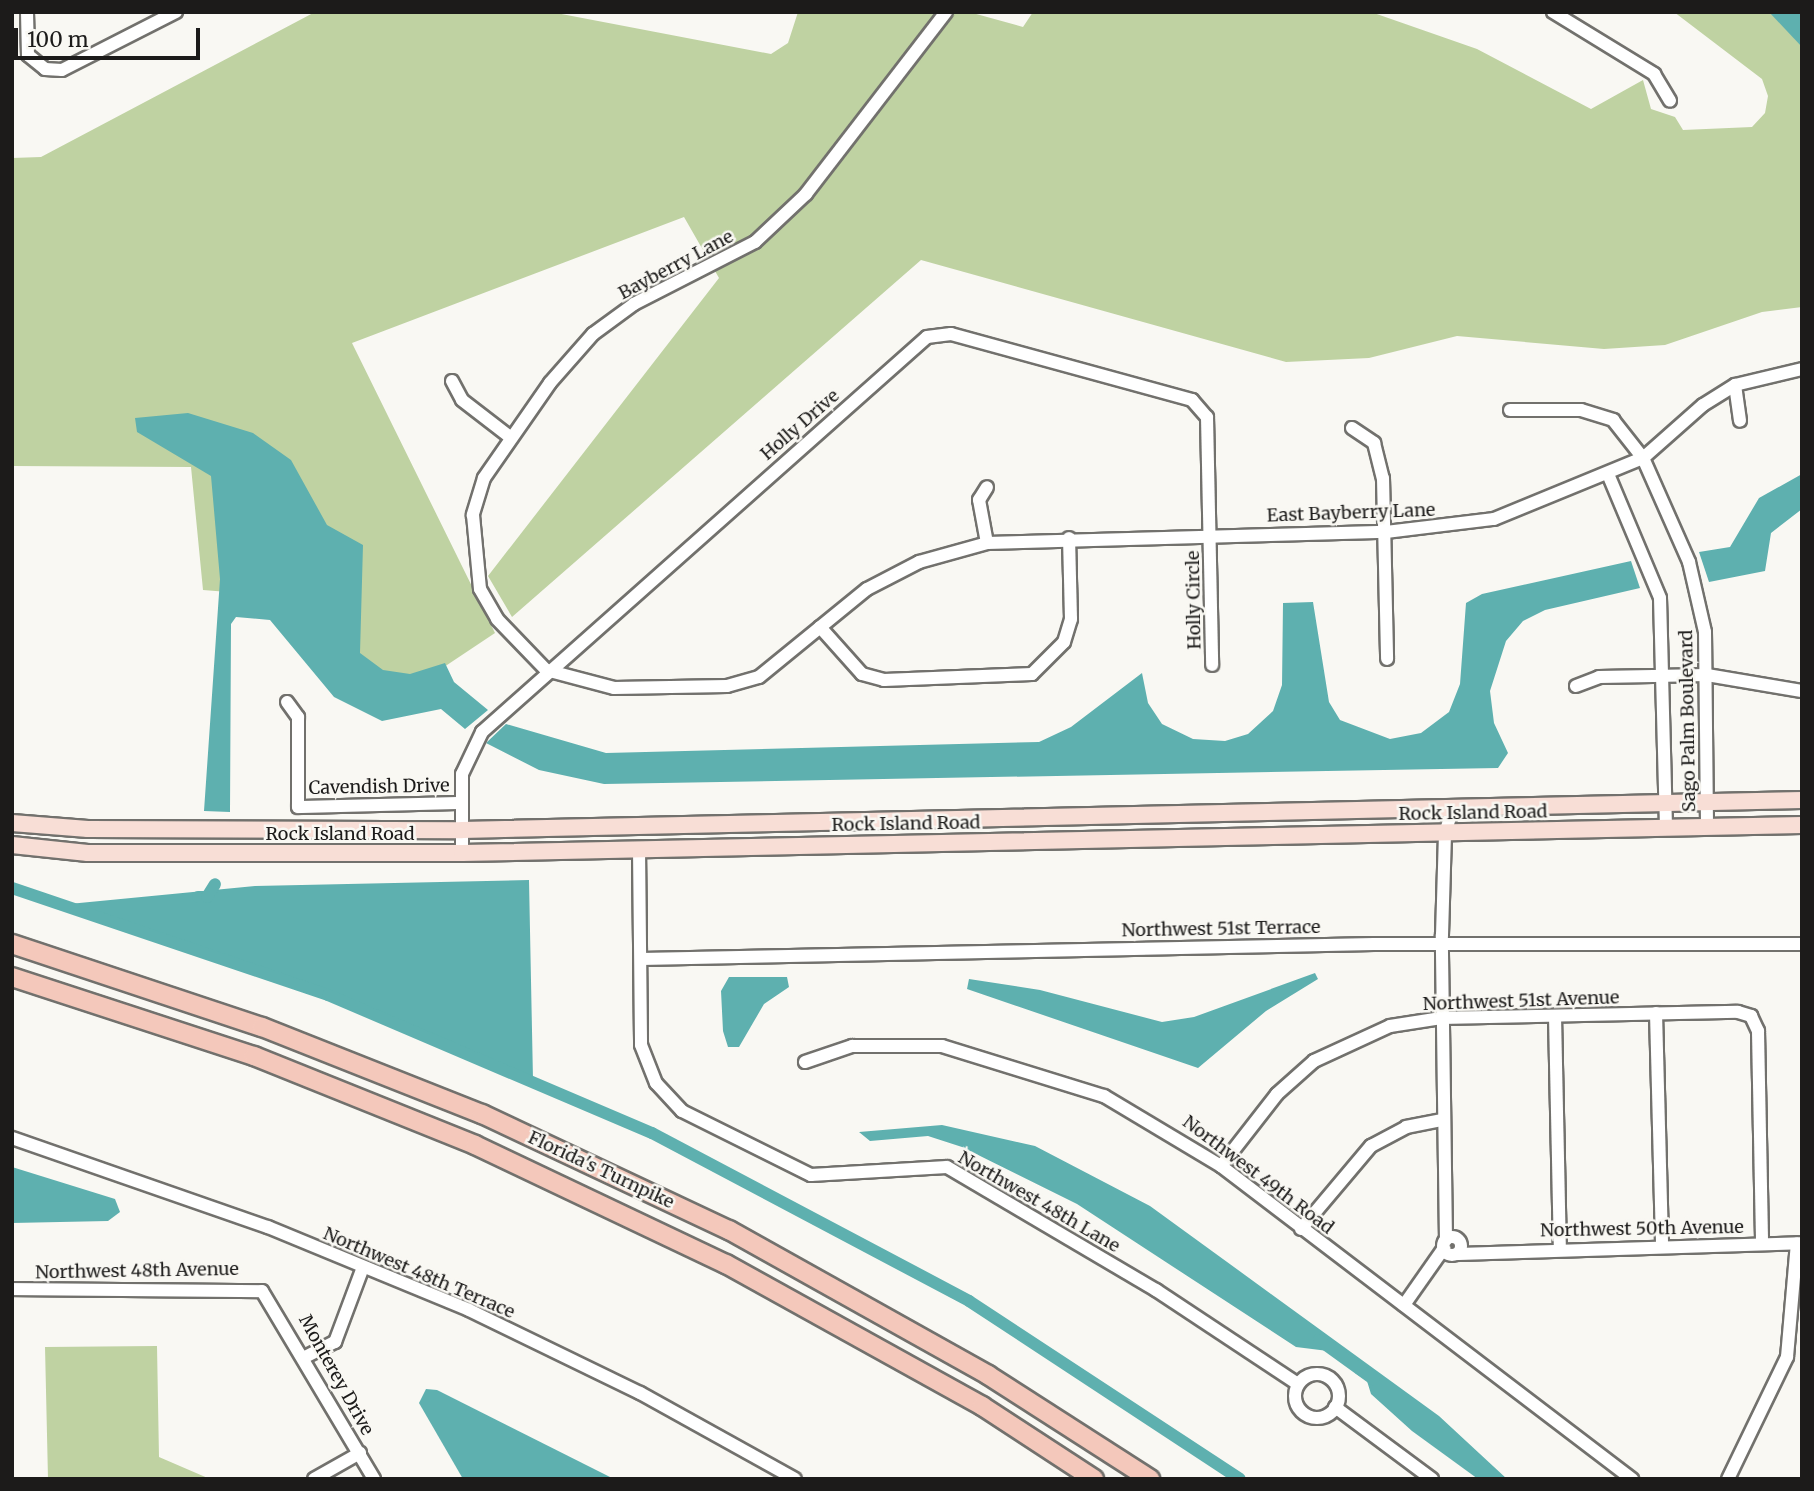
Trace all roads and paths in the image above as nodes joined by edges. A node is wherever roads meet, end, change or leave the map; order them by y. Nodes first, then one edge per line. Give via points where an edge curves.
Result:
1 (27, 12) edge
2 (176, 12) edge
3 (946, 12) edge
4 (1552, 12) edge
5 (1670, 101) dead end
6 (1802, 369) edge
7 (452, 381) dead end
8 (1735, 386) junction
9 (1510, 410) dead end
10 (1740, 421) dead end
11 (1352, 428) dead end
12 (510, 437) junction
13 (1643, 458) junction
14 (1608, 474) junction
15 (987, 487) dead end
16 (1386, 532) junction
17 (1210, 534) junction
18 (1069, 538) junction
19 (987, 543) junction
20 (820, 627) junction
21 (1387, 659) dead end
22 (1212, 665) dead end
23 (547, 670) junction
24 (1707, 675) junction
25 (1666, 676) junction
26 (1576, 686) dead end
27 (1802, 691) edge
28 (287, 702) dead end
29 (1802, 800) edge
30 (1707, 802) junction
31 (461, 803) junction
32 (1666, 803) junction
33 (1453, 808) junction
34 (12, 823) edge
35 (1802, 825) edge
36 (1707, 827) junction
37 (1666, 828) junction
38 (462, 830) junction
39 (1445, 832) junction
40 (12, 845) edge
41 (639, 849) junction
42 (462, 853) junction
43 (1802, 943) edge
44 (12, 944) edge
45 (1443, 946) junction
46 (641, 958) junction
47 (12, 977) edge
48 (1656, 1013) junction
49 (1555, 1016) junction
50 (1441, 1018) junction
51 (805, 1062) dead end
52 (1442, 1120) junction
53 (12, 1138) edge
54 (1221, 1166) junction
55 (1301, 1229) junction
56 (1800, 1243) edge
57 (1762, 1244) junction
58 (1662, 1246) junction
59 (1452, 1247) junction
60 (1560, 1248) junction
61 (363, 1267) junction
62 (12, 1289) edge
63 (262, 1291) joint
64 (1404, 1306) junction
65 (305, 1357) junction
66 (1298, 1384) junction
67 (1340, 1411) junction
68 (359, 1453) junction
69 (314, 1479) edge
70 (374, 1479) edge
71 (795, 1479) edge
72 (1094, 1479) edge
73 (1150, 1479) edge
74 (1432, 1479) edge
75 (1632, 1479) edge
76 (1728, 1479) edge

1 - 2 street via 28,55 45,69 62,70
3 - 12 street, Bayberry Lane via 806,194 755,242 634,304 593,334
4 - 5 street via 1654,74
6 - 8 street, East Bayberry Lane
7 - 12 street via 462,400
8 - 10 street
8 - 13 street, East Bayberry Lane via 1703,405
9 - 13 street, Sago Palm Boulevard via 1581,410 1613,420
11 - 16 street via 1374,443
12 - 23 street, Bayberry Lane via 484,478 472,551 480,589 497,619
13 - 14 street, East Bayberry Lane
13 - 24 street, Sago Palm Boulevard via 1689,562 1705,632
14 - 16 street, East Bayberry Lane via 1494,519
14 - 25 street, Sago Palm Boulevard via 1660,598
15 - 19 street via 979,500
16 - 17 street, East Bayberry Lane
16 - 21 street
17 - 18 street, East Bayberry Lane
17 - 22 street, Holly Circle
17 - 23 street, Holly Drive via 1208,416 1192,400 951,334 927,337
18 - 19 street, East Bayberry Lane
18 - 20 street via 1071,619 1064,642 1032,674 884,680 862,674
19 - 20 street, East Bayberry Lane via 919,562 867,589
20 - 23 street, East Bayberry Lane via 759,677 727,686 614,688
23 - 31 street, Holly Drive via 468,752
24 - 25 street
24 - 27 street
24 - 30 street, Sago Palm Boulevard
25 - 26 street via 1599,677
25 - 32 street, Sago Palm Boulevard
28 - 31 street, Cavendish Drive via 298,718 298,807
29 - 30 main road, Rock Island Road
30 - 32 main road, Rock Island Road
30 - 36 street, Sago Palm Boulevard
31 - 38 street, Holly Drive
32 - 33 main road, Rock Island Road
32 - 37 street, Sago Palm Boulevard
33 - 38 main road, Rock Island Road
33 - 39 street
34 - 38 main road, Rock Island Road via 88,829
35 - 36 main road, Rock Island Road
36 - 37 main road, Rock Island Road
37 - 39 main road, Rock Island Road
38 - 42 street, Holly Drive
39 - 41 main road, Rock Island Road
39 - 45 street
40 - 42 main road, Rock Island Road via 88,853
41 - 42 main road, Rock Island Road
41 - 46 street, Northwest 48th Lane
43 - 45 street, Northwest 51st Terrace
44 - 73 highway, Florida's Turnpike via 262,1027 456,1104 729,1230 988,1375
45 - 46 street, Northwest 51st Terrace
45 - 50 street
46 - 66 street, Northwest 48th Lane via 643,1054 656,1083 682,1111 811,1175 947,1167 1156,1290
47 - 72 highway, Florida's Turnpike via 254,1056 475,1145 726,1264 982,1406
48 - 49 street, Northwest 51st Avenue
48 - 57 street, Northwest 51st Avenue via 1751,1016 1758,1031
48 - 58 street
49 - 50 street, Northwest 51st Avenue
49 - 60 street
50 - 52 street
50 - 54 street, Northwest 51st Avenue via 1390,1026 1314,1061 1277,1094
51 - 54 street, Northwest 49th Road via 852,1046 942,1046 1104,1096
52 - 55 street via 1406,1127 1371,1146
52 - 59 street via 1445,1218
53 - 61 street, Northwest 48th Terrace
54 - 55 street, Northwest 49th Road
55 - 64 street, Northwest 49th Road
56 - 57 street, Northwest 50th Avenue
56 - 76 street via 1787,1357
57 - 58 street, Northwest 50th Avenue
58 - 60 street, Northwest 50th Avenue
59 - 60 street, Northwest 50th Avenue
59 - 64 street
61 - 65 street via 335,1342
61 - 71 street, Northwest 48th Terrace via 640,1393
62 - 63 street, Northwest 48th Avenue
63 - 65 street, Monterey Drive
64 - 75 street, Northwest 49th Road
65 - 68 street, Monterey Drive
66 - 67 street via 1296,1404 1305,1414 1325,1416
66 - 67 street via 1310,1375 1325,1375 1339,1393
67 - 74 street
68 - 69 street
68 - 70 street, Monterey Drive

